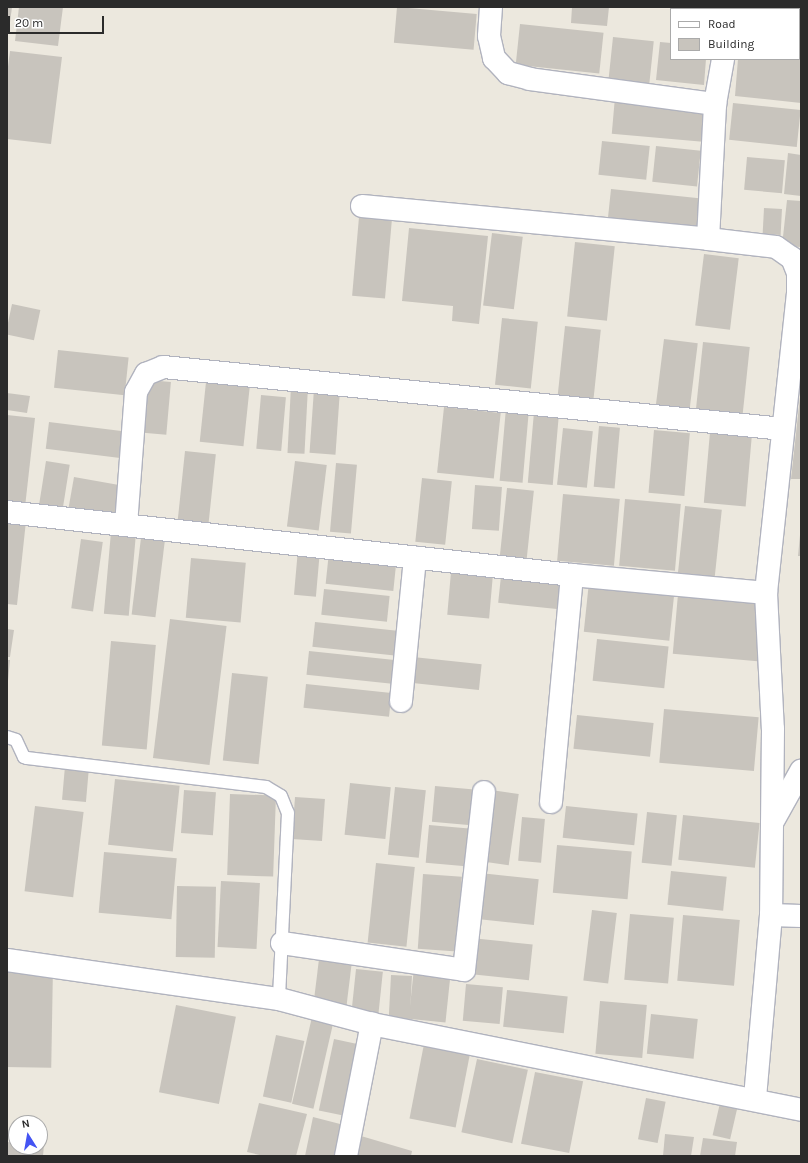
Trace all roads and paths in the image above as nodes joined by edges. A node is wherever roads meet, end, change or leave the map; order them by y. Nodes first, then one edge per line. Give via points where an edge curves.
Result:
1 (491, 7) edge
2 (723, 60) edge
3 (715, 104) junction
4 (362, 206) dead end
5 (708, 239) junction
6 (783, 429) junction
7 (7, 512) edge
8 (126, 526) junction
9 (414, 558) junction
10 (572, 575) junction
11 (766, 593) junction
12 (401, 701) dead end
13 (7, 737) edge
14 (801, 772) edge
15 (484, 792) dead end
16 (551, 802) dead end
17 (770, 826) junction
18 (771, 915) junction
19 (801, 916) edge
20 (282, 943) junction
21 (7, 960) edge
22 (279, 1000) junction
23 (372, 1024) junction
24 (755, 1099) junction
25 (801, 1110) edge
26 (346, 1156) edge

1 - 3 street via 489,36 494,58 508,73 530,79
2 - 3 street
3 - 5 street
4 - 5 street
5 - 6 street via 776,247 792,258 798,272
6 - 8 street via 163,367 146,374 136,392
6 - 11 street
7 - 8 street
8 - 9 street
9 - 10 street
9 - 12 street
10 - 11 street
10 - 16 street
11 - 17 street via 773,729
13 - 20 lane via 16,740 24,757 27,758 266,786 281,796 288,813
14 - 17 street
15 - 20 street via 464,970
17 - 18 street
18 - 19 street
18 - 24 street
20 - 22 lane
21 - 22 street
22 - 23 street
23 - 24 street
23 - 26 street
24 - 25 street

